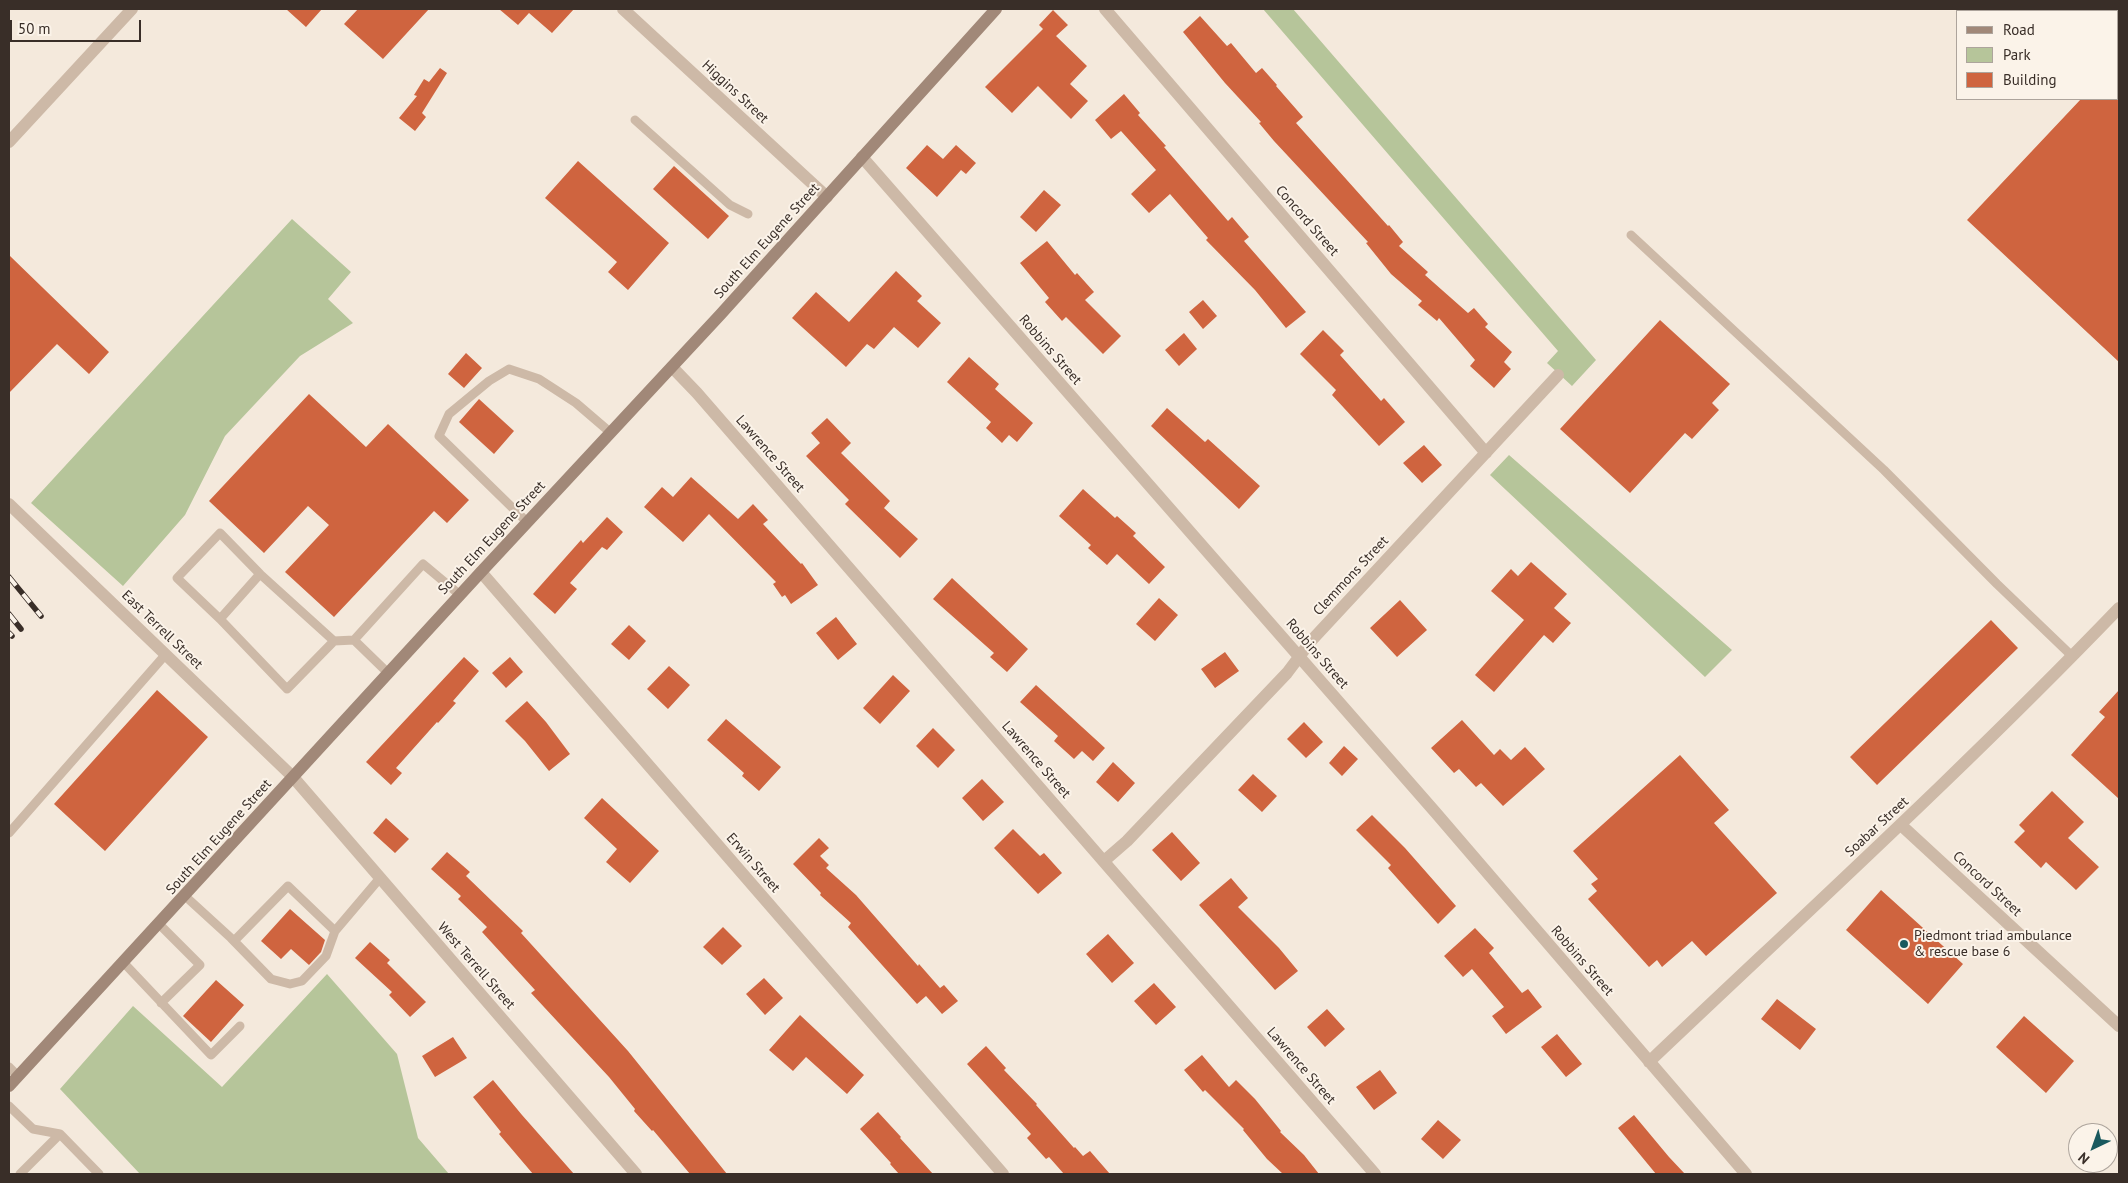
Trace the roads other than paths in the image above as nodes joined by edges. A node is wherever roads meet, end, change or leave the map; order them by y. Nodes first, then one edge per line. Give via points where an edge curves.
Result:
1 (132, 9) edge
2 (623, 9) edge
3 (996, 9) edge
4 (1105, 9) edge
5 (635, 120) dead end
6 (9, 142) edge
7 (862, 158) junction
8 (827, 197) junction
9 (748, 214) dead end
10 (1631, 235) dead end
11 (672, 367) junction
12 (1558, 375) dead end
13 (610, 433) junction
14 (1486, 453) junction
15 (9, 504) edge
16 (528, 522) junction
17 (481, 572) junction
18 (260, 574) junction
19 (460, 595) junction
20 (2119, 608) edge
21 (220, 619) junction
22 (354, 640) junction
23 (334, 641) junction
24 (166, 654) junction
25 (1299, 657) junction
26 (2073, 657) junction
27 (388, 673) junction
28 (293, 777) junction
29 (1901, 825) junction
30 (9, 833) edge
31 (1104, 861) junction
32 (380, 878) junction
33 (184, 896) junction
34 (159, 924) junction
35 (335, 932) junction
36 (234, 941) junction
37 (123, 962) junction
38 (161, 1003) junction
39 (240, 1026) dead end
40 (2119, 1026) edge
41 (1649, 1062) junction
42 (9, 1067) edge
43 (18, 1076) junction
44 (9, 1086) edge
45 (9, 1106) edge
46 (60, 1134) junction
47 (20, 1174) edge
48 (99, 1174) edge
49 (636, 1174) edge
50 (1003, 1174) edge
51 (1375, 1174) edge
52 (1746, 1174) edge

1 - 6 street
2 - 8 street, Higgins Street
3 - 7 main road, South Elm Eugene Street
4 - 14 street, Concord Street
5 - 9 lane via 730,206
7 - 8 main road, South Elm Eugene Street
7 - 25 street, Robbins Street
8 - 11 main road, South Elm Eugene Street
10 - 26 lane via 1884,470
11 - 13 main road, South Elm Eugene Street
11 - 31 street, Lawrence Street
12 - 14 street, Clemmons Street
13 - 16 main road, South Elm Eugene Street
13 - 16 lane via 576,403 539,379 509,369 489,380 449,414 439,436
14 - 25 street, Clemmons Street
15 - 24 street, East Terrell Street
16 - 17 main road, South Elm Eugene Street
17 - 19 main road, South Elm Eugene Street
17 - 50 street, Erwin Street
18 - 21 lane
18 - 21 lane via 220,533 177,578
18 - 23 lane
19 - 22 lane via 423,564
19 - 27 main road, South Elm Eugene Street
20 - 26 street, Soabar Street
21 - 23 lane via 287,689
22 - 23 lane
22 - 27 lane
24 - 28 street, East Terrell Street
24 - 30 lane
25 - 31 street, Clemmons Street via 1288,673 1181,785
25 - 41 street, Robbins Street
26 - 29 street, Soabar Street
27 - 28 main road, South Elm Eugene Street
28 - 32 street, West Terrell Street
28 - 33 main road, South Elm Eugene Street
29 - 40 street, Concord Street
29 - 41 street, Soabar Street
31 - 51 street, Lawrence Street
32 - 35 lane
32 - 49 street, West Terrell Street
33 - 34 main road, South Elm Eugene Street
33 - 36 lane
34 - 37 main road, South Elm Eugene Street
34 - 38 lane via 200,965
35 - 36 lane via 288,886
35 - 36 lane via 326,956 302,981 290,984 270,979
37 - 38 lane
37 - 43 main road, South Elm Eugene Street
38 - 39 lane via 211,1055
41 - 52 street, Robbins Street
42 - 43 lane
43 - 44 main road, South Elm Eugene Street
45 - 46 lane via 33,1129
46 - 47 lane
46 - 48 lane

